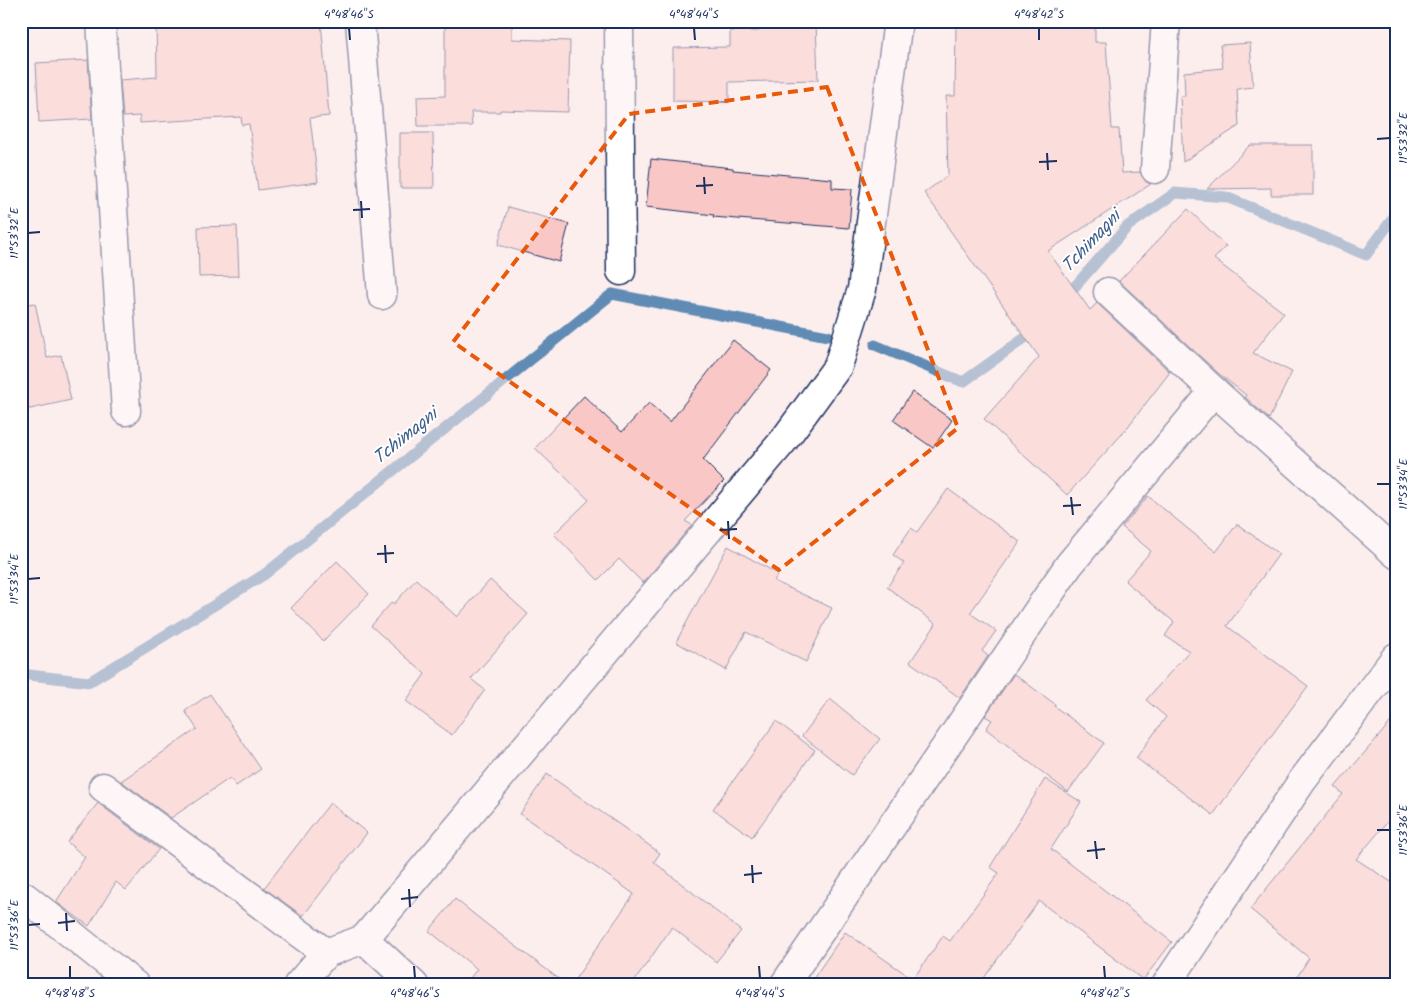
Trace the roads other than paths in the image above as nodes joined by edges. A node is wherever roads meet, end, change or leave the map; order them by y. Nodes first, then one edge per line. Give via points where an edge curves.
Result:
1 (101, 21) edge
2 (360, 21) edge
3 (619, 21) edge
4 (898, 21) edge
5 (1166, 21) edge
6 (1155, 170) dead end
7 (621, 271) dead end
8 (1108, 292) dead end
9 (382, 295) dead end
10 (1214, 391) junction
11 (126, 411) dead end
12 (1396, 554) edge
13 (1396, 656) edge
14 (103, 787) dead end
15 (25, 897) dead end
16 (364, 939) junction
17 (326, 954) junction
18 (135, 985) edge
19 (298, 985) edge
20 (414, 985) edge
21 (784, 985) edge
22 (1166, 985) edge

1 - 11 street
2 - 9 street
3 - 7 street
4 - 16 street via 862,289 838,366 784,440
5 - 6 street
8 - 10 street
10 - 12 street
10 - 21 street via 1069,565
13 - 22 street via 1302,781
14 - 17 street
15 - 18 street
16 - 17 street
16 - 20 street
17 - 19 street

